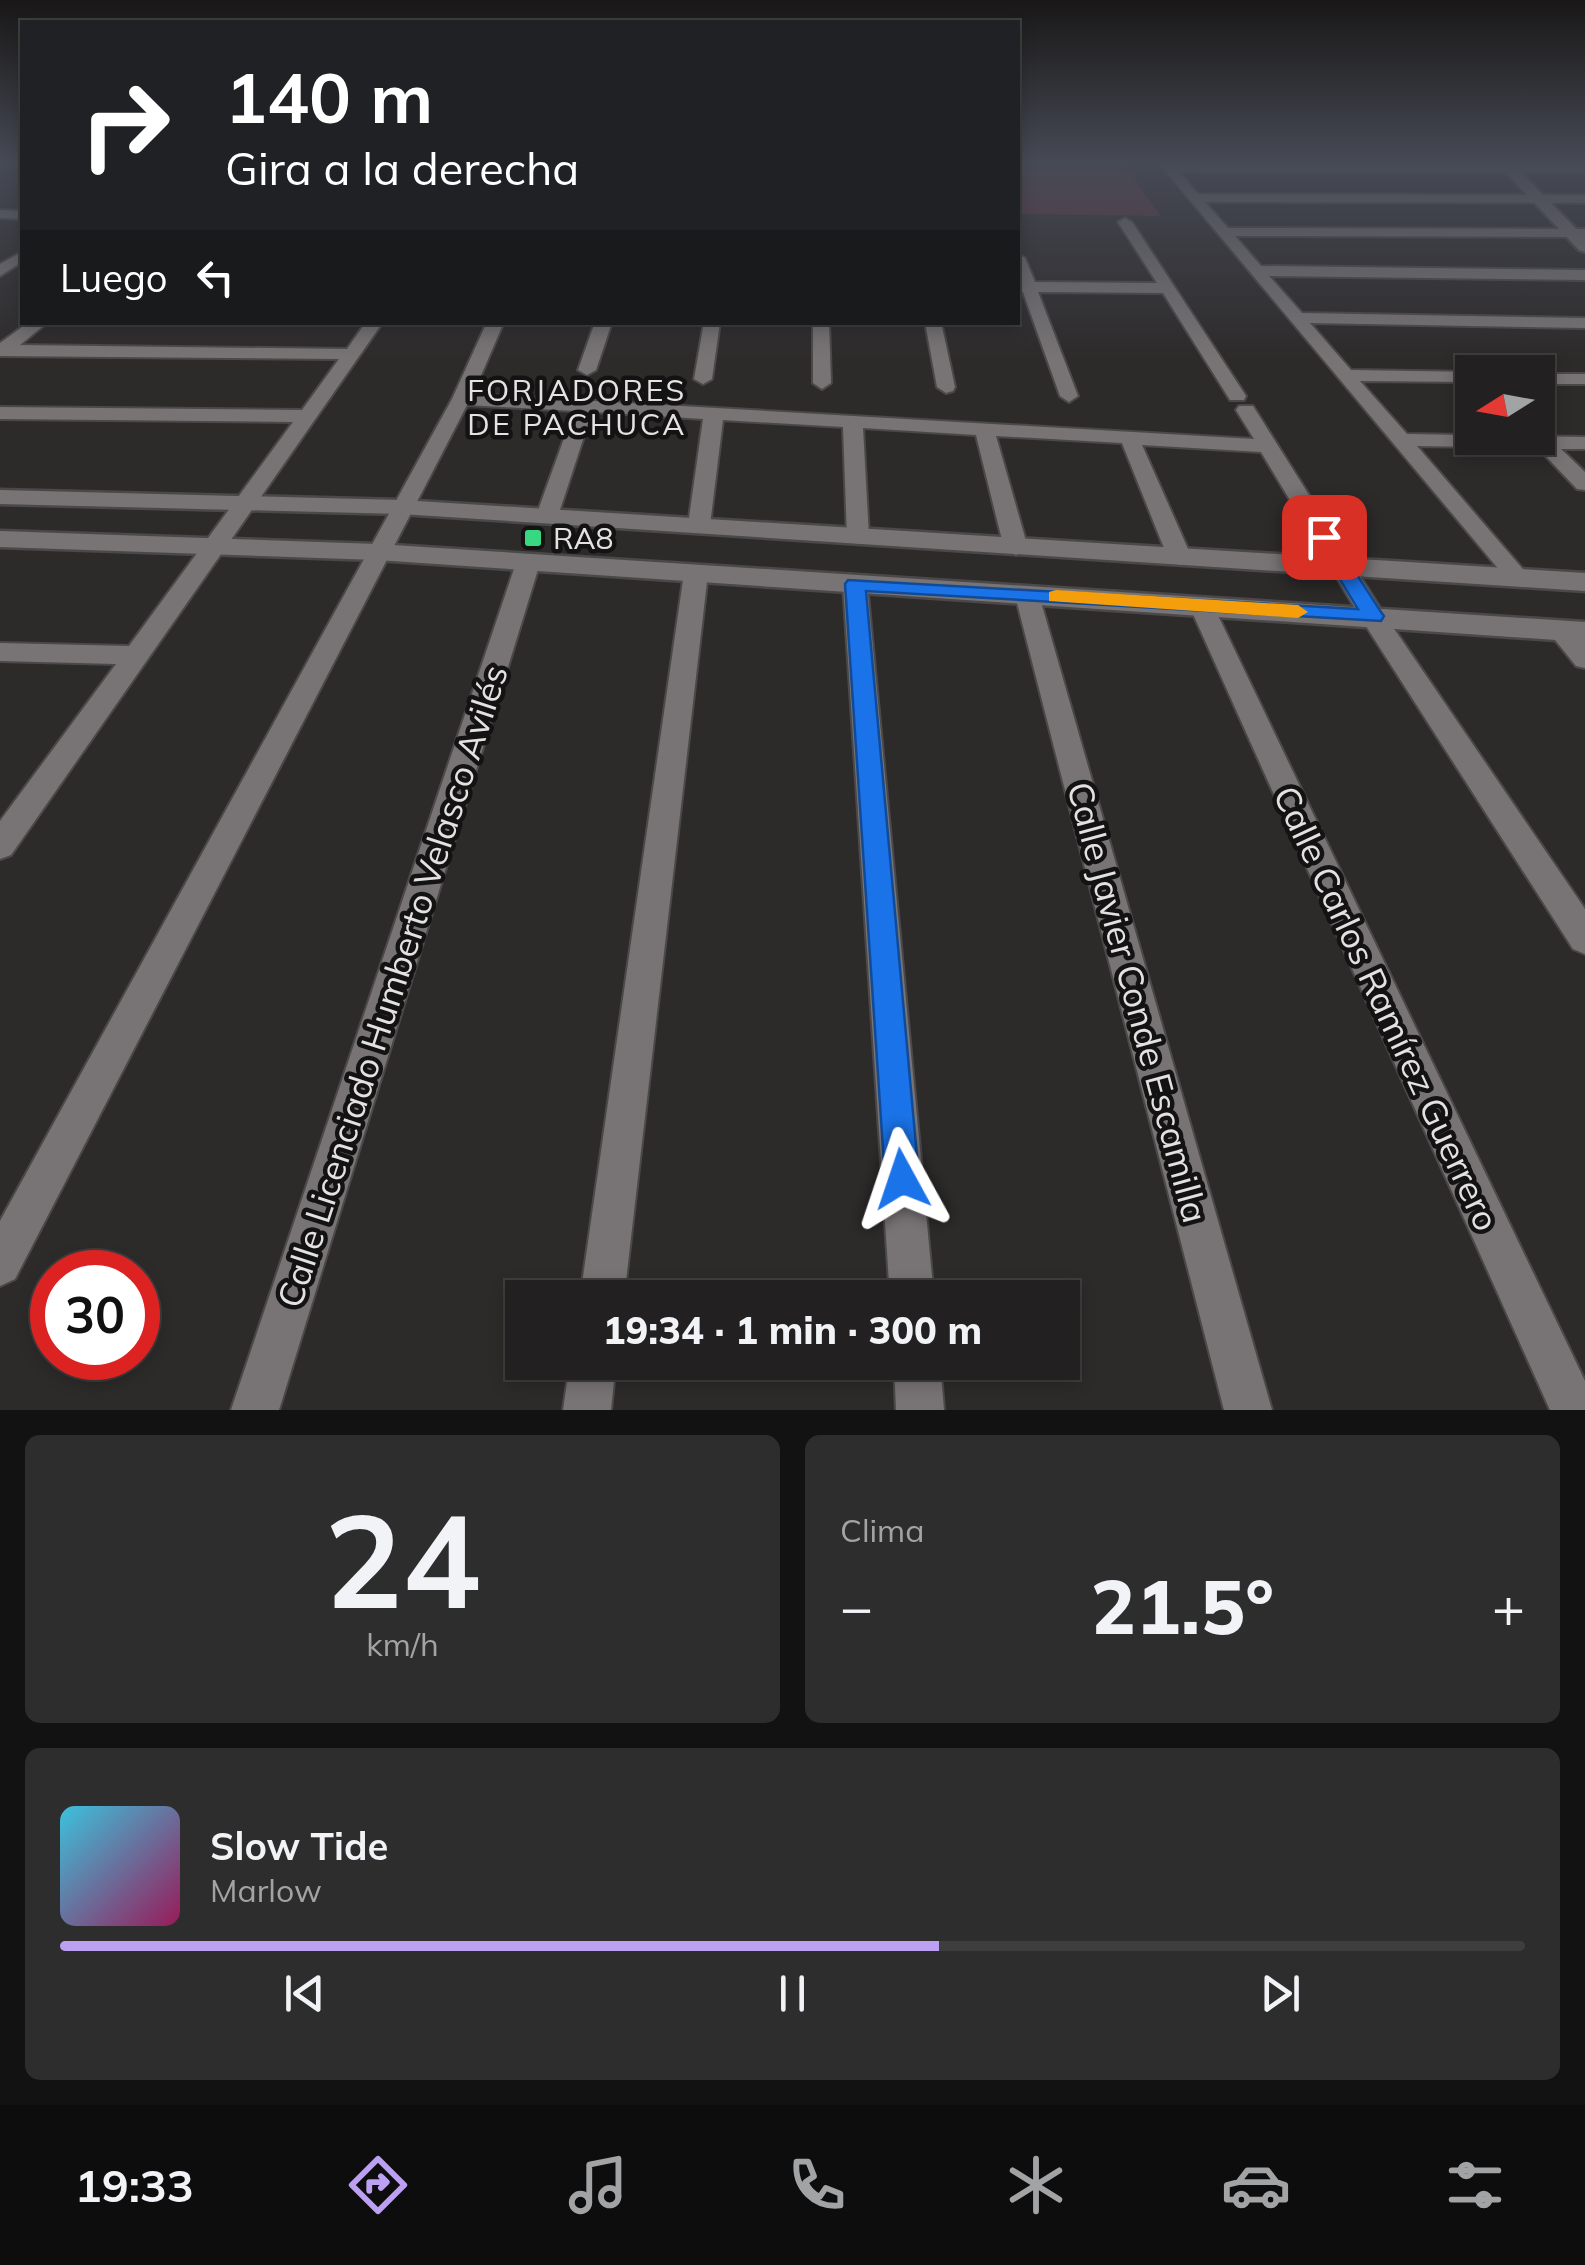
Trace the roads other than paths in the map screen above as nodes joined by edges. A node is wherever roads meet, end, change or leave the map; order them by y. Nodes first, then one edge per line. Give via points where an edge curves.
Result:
1 (1129, 228) edge
2 (1219, 228) edge
3 (1223, 232) junction
4 (1578, 233) edge
5 (1585, 247) edge
6 (1258, 271) junction
7 (1585, 275) edge
8 (1023, 287) edge
9 (1165, 288) junction
10 (1297, 318) junction
11 (1585, 323) edge
12 (36, 325) edge
13 (373, 325) edge
14 (495, 325) edge
15 (603, 325) edge
16 (712, 325) edge
17 (821, 325) edge
18 (934, 325) edge
19 (1, 351) edge
20 (351, 354) junction
21 (587, 370) dead end
22 (1345, 375) junction
23 (1455, 378) edge
24 (703, 379) dead end
25 (1555, 379) edge
26 (1585, 380) edge
27 (822, 382) dead end
28 (946, 387) dead end
29 (1068, 396) dead end
30 (460, 399) junction
31 (585, 406) junction
32 (0, 412) edge
33 (714, 414) junction
34 (306, 416) junction
35 (853, 421) junction
36 (986, 431) junction
37 (1130, 439) junction
38 (1401, 440) junction
39 (1455, 441) edge
40 (1555, 442) edge
41 (1585, 442) edge
42 (1269, 446) junction
43 (1555, 454) edge
44 (1585, 484) edge
45 (0, 496) edge
46 (248, 501) junction
47 (401, 507) junction
48 (547, 516) junction
49 (699, 525) junction
50 (858, 537) junction
51 (0, 540) edge
52 (216, 544) junction
53 (1016, 548) junction
54 (377, 552) junction
55 (1180, 558) junction
56 (528, 563) junction
57 (1342, 567) junction
58 (696, 572) junction
59 (1519, 579) junction
60 (1585, 582) edge
61 (855, 584) junction
62 (1027, 595) junction
63 (1201, 606) junction
64 (1374, 616) junction
65 (1572, 631) edge
66 (0, 652) edge
67 (138, 655) junction
68 (1585, 659) edge
69 (0, 846) edge
70 (1585, 938) edge
71 (0, 1264) edge
72 (604, 1280) edge
73 (911, 1280) edge
74 (591, 1380) edge
75 (918, 1380) edge
76 (255, 1410) edge
77 (587, 1410) edge
78 (920, 1410) edge
79 (1248, 1410) edge
80 (1574, 1410) edge

1 - 9 street
2 - 3 street
3 - 4 street
3 - 6 street
4 - 5 street
6 - 7 street
6 - 10 street
8 - 9 street
8 - 29 street
9 - 42 street
10 - 11 street
10 - 22 street
12 - 19 street
13 - 20 street
14 - 30 street
15 - 21 street
16 - 24 street
17 - 27 street
18 - 28 street
19 - 20 street
20 - 34 street
22 - 23 street
22 - 38 street
25 - 26 street
30 - 31 street
30 - 47 street
31 - 33 street
31 - 48 street
32 - 34 street
33 - 35 street
33 - 49 street
34 - 46 street
35 - 36 street
35 - 50 street
36 - 37 street
36 - 53 street
37 - 42 street
37 - 55 street
38 - 39 street
38 - 59 street
40 - 41 street
42 - 57 street
43 - 44 street
45 - 46 street
46 - 47 street
46 - 52 street
47 - 48 street
47 - 54 street
48 - 49 street
49 - 50 street
50 - 53 street
51 - 52 street
52 - 54 street
52 - 67 street
53 - 55 street
54 - 56 street
54 - 71 street
55 - 57 street
56 - 58 street
56 - 76 street, Calle Licenciado Humberto Velasco Avilés
57 - 59 street
57 - 64 street
58 - 61 street
58 - 72 street
59 - 60 street
61 - 62 street
61 - 73 street
62 - 63 street
62 - 79 street, Calle Javier Conde Escamilla
63 - 64 street
63 - 80 street, Calle Carlos Ramírez Guerrero
64 - 65 street
64 - 70 street
65 - 68 street
66 - 67 street
67 - 69 street
74 - 77 street
75 - 78 street

